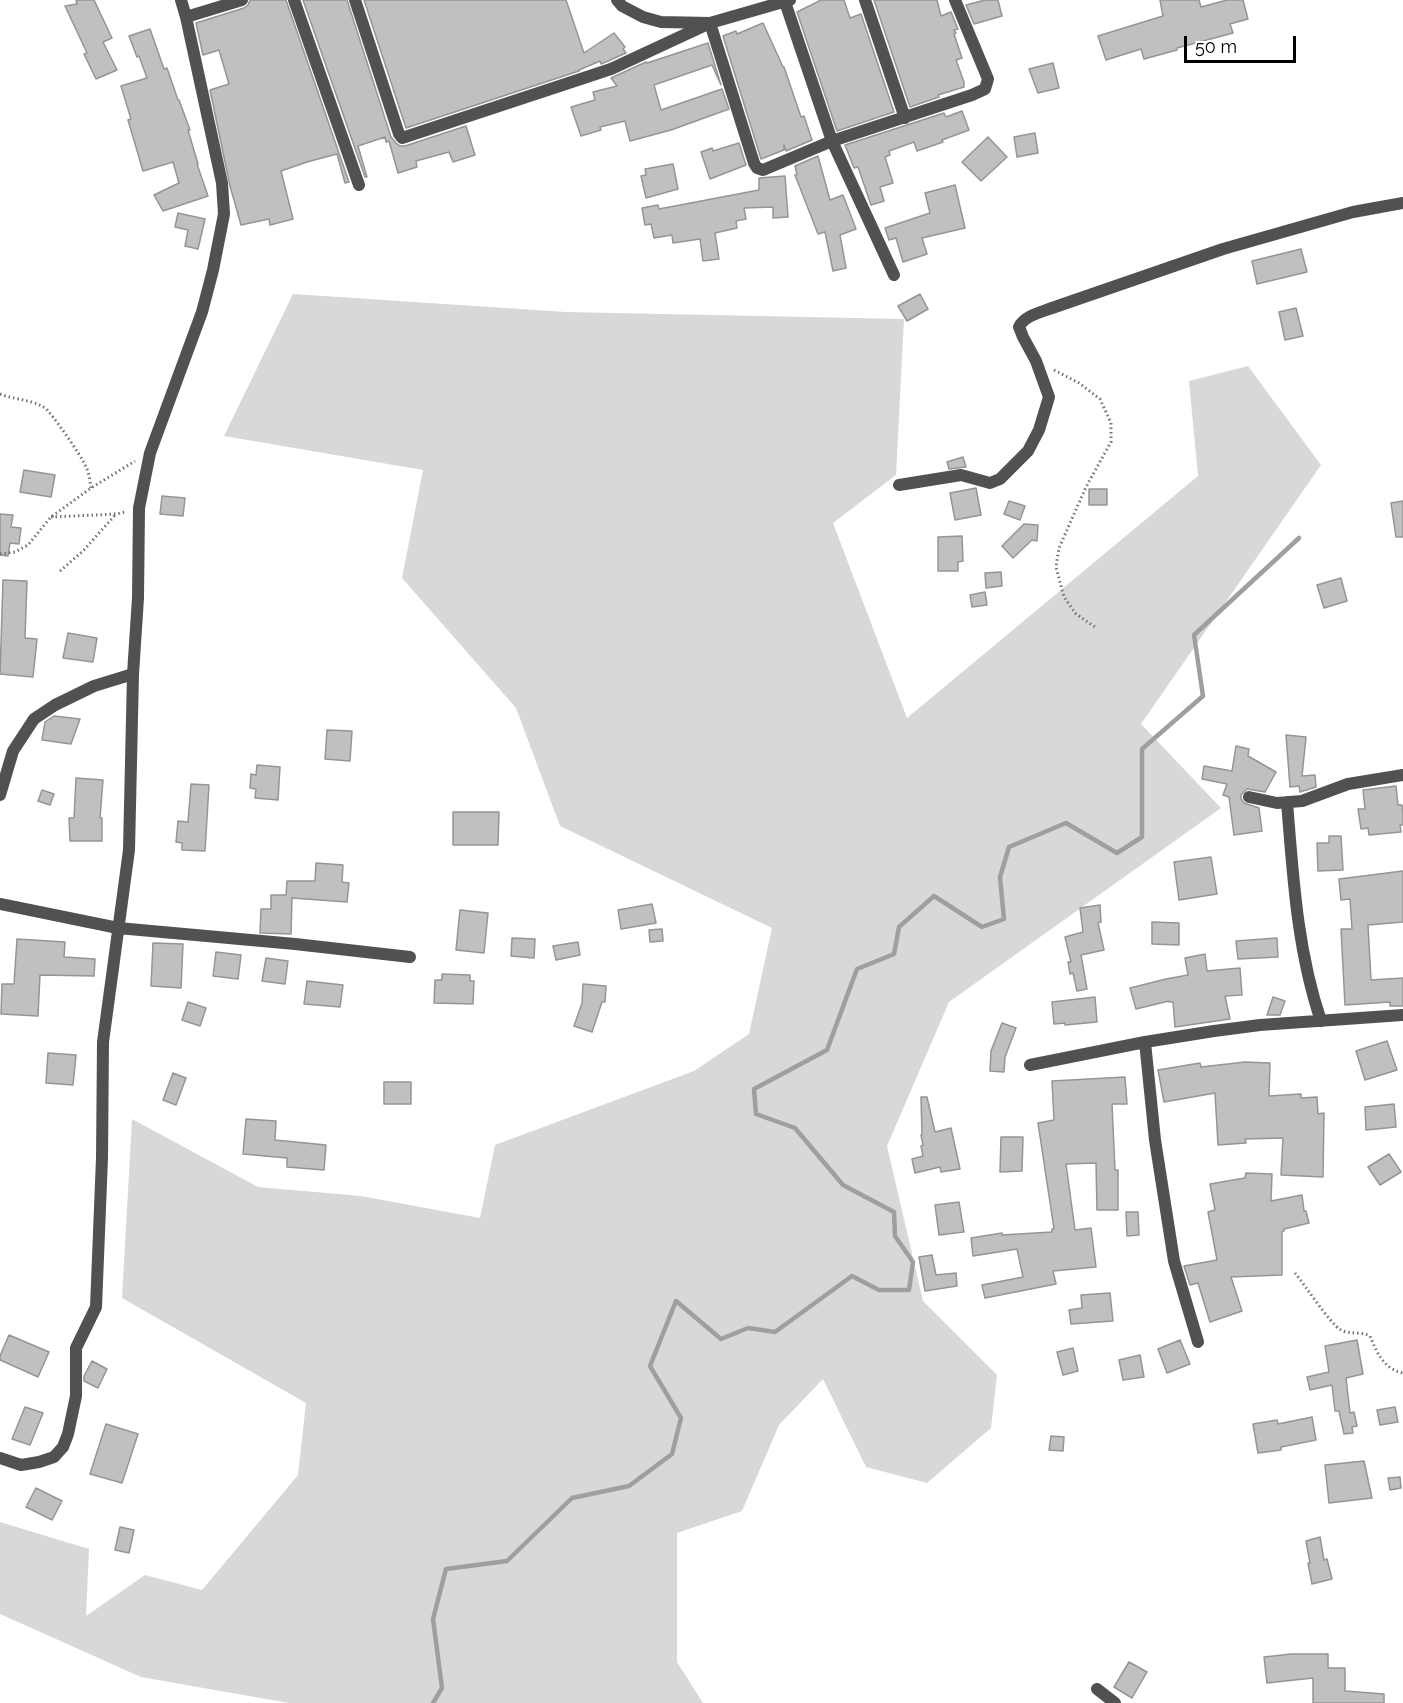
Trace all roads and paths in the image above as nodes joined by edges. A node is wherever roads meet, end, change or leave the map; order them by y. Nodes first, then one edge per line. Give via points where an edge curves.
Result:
1 (181, 0) edge
2 (242, 0) edge
3 (294, 0) edge
4 (355, 0) edge
5 (617, 0) edge
6 (865, 0) edge
7 (955, 0) edge
8 (788, 1) edge
9 (186, 17) junction
10 (710, 23) junction
11 (904, 118) junction
12 (832, 141) junction
13 (359, 185) dead end
14 (1403, 203) edge
15 (894, 275) dead end
16 (1036, 361) junction
17 (0, 394) edge
18 (150, 453) junction
19 (899, 485) dead end
20 (91, 488) junction
21 (139, 508) junction
22 (116, 514) junction
23 (51, 517) junction
24 (0, 554) edge
25 (60, 571) dead end
26 (1095, 627) dead end
27 (134, 674) junction
28 (1403, 775) edge
29 (0, 795) edge
30 (1249, 797) dead end
31 (1287, 802) junction
32 (0, 904) edge
33 (118, 928) junction
34 (410, 957) dead end
35 (1403, 1015) edge
36 (1321, 1021) junction
37 (1145, 1042) junction
38 (1030, 1065) dead end
39 (1295, 1273) dead end
40 (1198, 1342) dead end
41 (1403, 1373) edge
42 (0, 1458) edge
43 (1097, 1689) dead end
44 (1115, 1703) edge

1 - 9 street
2 - 9 street
3 - 13 street
4 - 10 street via 402,138 611,69
5 - 10 street via 643,17 661,22
6 - 11 street
7 - 11 street via 988,79 985,89
8 - 10 street
8 - 12 street
9 - 18 street via 222,183 224,214 202,312
10 - 12 street via 757,168 763,170
11 - 12 street
12 - 15 street
14 - 16 street via 1353,212 1223,249 1029,317 1019,327
16 - 19 street via 1049,397 1047,408 1028,451 1000,479 990,483 961,475
16 - 26 path via 1079,383 1100,399 1111,423 1111,442 1059,548 1056,567 1064,597 1076,614
17 - 20 path via 47,409 85,462
18 - 20 path
18 - 21 street
20 - 23 path
21 - 22 path
21 - 27 street
22 - 23 path
22 - 25 path
23 - 24 path via 28,545
27 - 29 street via 94,686 34,719 13,751
27 - 33 street via 129,850
28 - 31 street via 1348,783 1302,801
30 - 31 street
31 - 36 street via 1296,907
32 - 33 street
33 - 34 street
33 - 42 street via 103,1042 96,1307 76,1348 76,1396 68,1434 54,1457 21,1465
35 - 36 street
36 - 37 street
37 - 38 street
37 - 40 street via 1174,1261
39 - 41 path via 1332,1322 1342,1331 1370,1336 1387,1366
43 - 44 street

